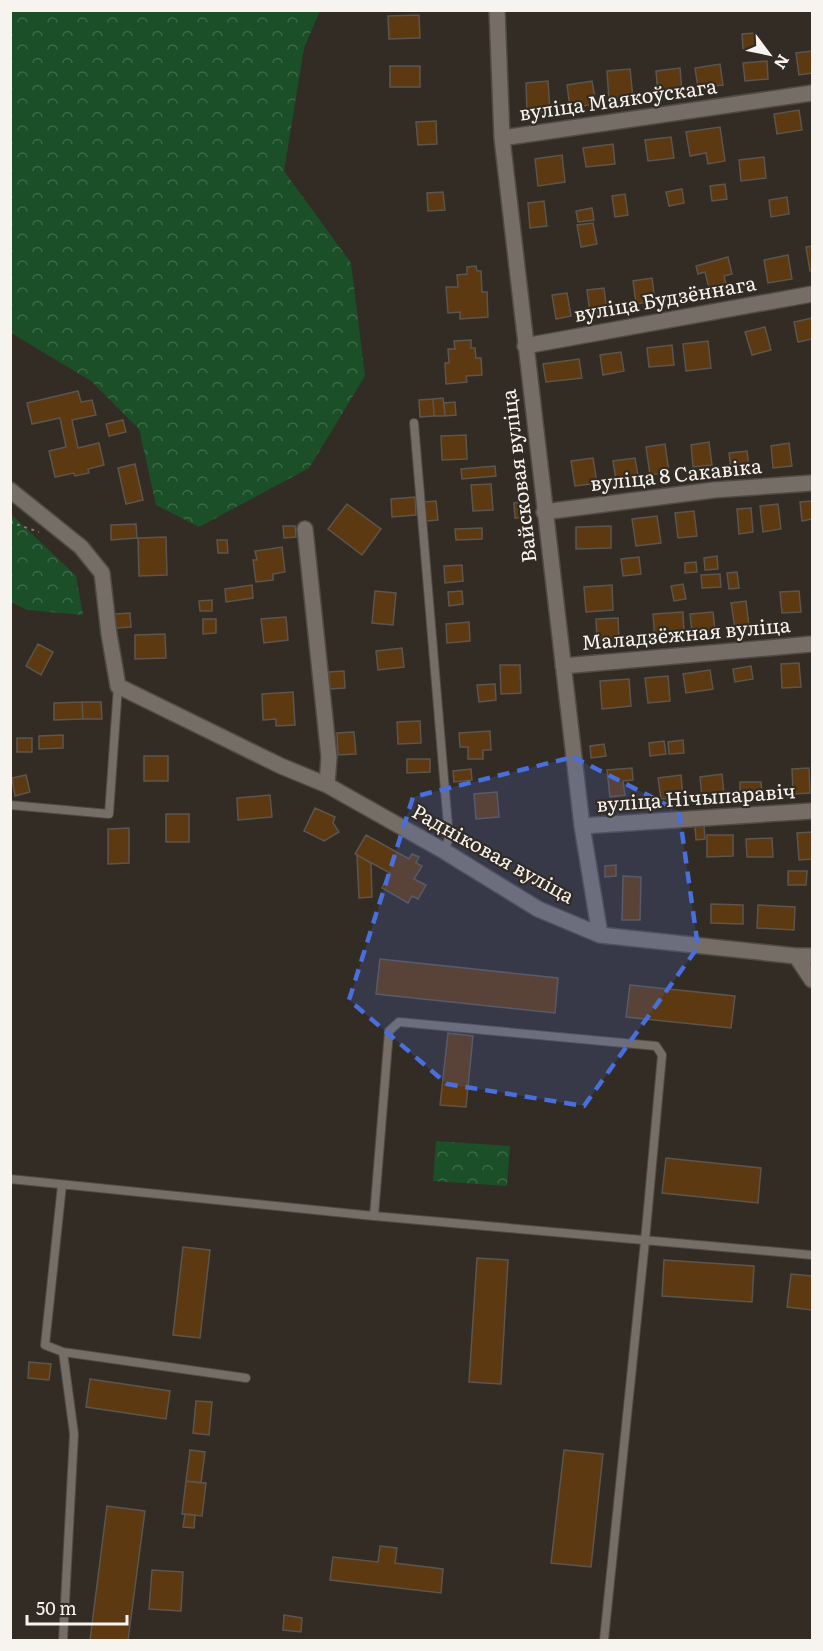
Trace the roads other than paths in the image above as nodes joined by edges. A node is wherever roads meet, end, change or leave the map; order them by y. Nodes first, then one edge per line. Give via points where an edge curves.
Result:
1 (497, 10) edge
2 (813, 93) edge
3 (502, 138) junction
4 (813, 294) edge
5 (525, 346) junction
6 (414, 423) dead end
7 (813, 483) edge
8 (10, 490) edge
9 (544, 512) junction
10 (305, 529) dead end
11 (813, 644) edge
12 (563, 666) junction
13 (118, 686) junction
14 (327, 784) junction
15 (10, 805) edge
16 (813, 811) edge
17 (582, 826) junction
18 (444, 851) junction
19 (600, 934) junction
20 (796, 956) junction
21 (813, 956) edge
22 (813, 980) edge
23 (10, 1179) edge
24 (62, 1185) junction
25 (374, 1216) junction
26 (645, 1241) junction
27 (813, 1255) edge
28 (63, 1352) junction
29 (246, 1378) dead end
30 (63, 1641) edge
31 (604, 1641) edge

1 - 3 street, Вайсковая вуліца
2 - 3 street, вуліца Маякоўскага
3 - 5 street, Вайсковая вуліца
4 - 5 street, вуліца Будзённага
5 - 9 street, Вайсковая вуліца
6 - 18 lane via 450,838
7 - 9 street, вуліца 8 Сакавіка via 714,490
8 - 13 street via 81,547 102,573
9 - 12 street, Вайсковая вуліца
10 - 14 street via 329,757
11 - 12 street, Маладзёжная вуліца
12 - 17 street, Вайсковая вуліца
13 - 14 street, Радніковая вуліца via 281,766
13 - 15 lane via 109,814
14 - 18 street, Радніковая вуліца
16 - 17 street, вуліца Нічыпаравіч
17 - 19 street, Вайсковая вуліца
18 - 19 street, Радніковая вуліца via 538,909
19 - 20 street, Радніковая вуліца
20 - 21 street, Радніковая вуліца
20 - 22 street
23 - 24 lane
24 - 25 lane
24 - 28 lane via 45,1346
25 - 26 lane
25 - 26 lane via 389,1031 399,1022 656,1046 663,1055
26 - 27 lane
26 - 31 lane
28 - 29 lane
28 - 30 lane via 74,1434

